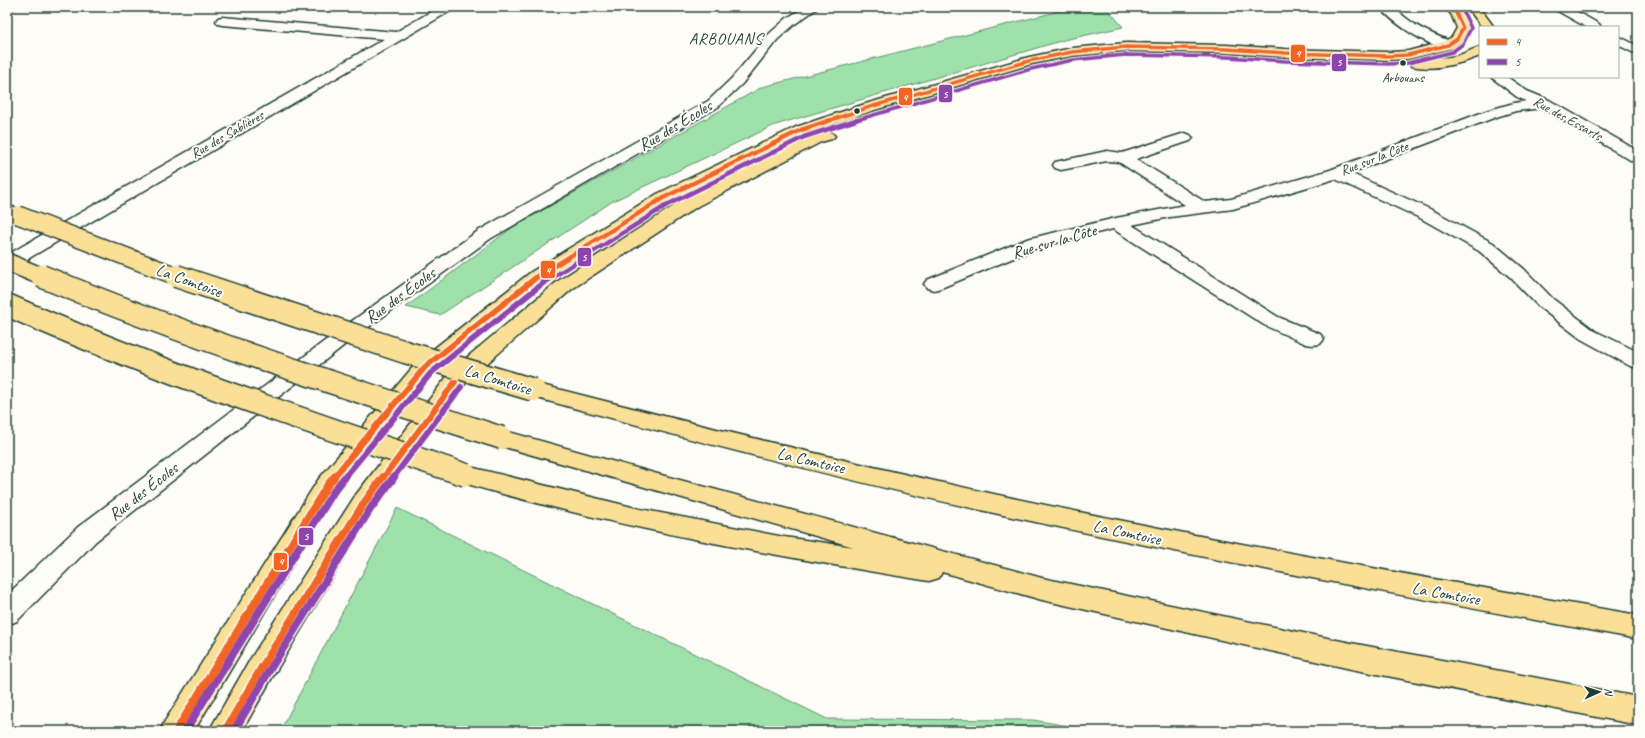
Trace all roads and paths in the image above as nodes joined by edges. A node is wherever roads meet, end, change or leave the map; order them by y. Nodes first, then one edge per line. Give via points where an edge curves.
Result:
1 (448, 7) edge
2 (813, 7) edge
3 (1386, 7) edge
4 (1450, 7) edge
5 (1473, 7) edge
6 (1560, 7) edge
7 (222, 21) dead end
8 (1488, 26) edge
9 (1593, 26) edge
10 (397, 36) junction
11 (1619, 41) edge
12 (1448, 45) junction
13 (1479, 51) edge
14 (1638, 51) edge
15 (1499, 78) edge
16 (1544, 103) junction
17 (1185, 138) dead end
18 (1123, 158) junction
19 (1638, 158) edge
20 (1061, 165) dead end
21 (1336, 173) junction
22 (1202, 208) junction
23 (13, 212) edge
24 (1116, 223) junction
25 (7, 263) edge
26 (934, 284) dead end
27 (7, 305) edge
28 (1313, 339) dead end
29 (1638, 361) edge
30 (1042, 589) junction
31 (7, 613) edge
32 (1638, 627) edge
33 (1638, 710) edge
34 (176, 731) edge
35 (225, 731) edge

1 - 10 street, Rue des Sablières
2 - 31 street, Rue des Écoles via 791,21 774,37 738,81 712,104 484,234 345,335 87,534
3 - 12 street via 1407,26
4 - 12 main road via 1463,28 1458,39
5 - 8 main road
6 - 9 street
7 - 10 street
10 - 25 street, Rue des Sablières
11 - 14 street
12 - 34 main road via 1408,55 1389,56 1126,47 1072,52 1029,61 924,91 800,130 663,198 538,276 425,367 327,486
13 - 35 main road via 1460,60 1446,62 1387,64 1178,55 1135,56 1083,62 1045,70 816,139 692,202 565,285 460,375 364,503
15 - 16 street, Rue des Essarts via 1522,94
16 - 19 street, Rue des Essarts
16 - 21 street, Rue sur la Côte via 1514,107 1486,116
17 - 18 street
18 - 20 street via 1107,156
18 - 22 street
21 - 22 street, Rue sur la Côte via 1233,204
21 - 29 street via 1426,214 1486,247 1517,273 1546,303 1588,335
22 - 24 street, Rue sur la Côte
23 - 32 main road, La Comtoise, bridge via 189,281 405,352 534,390 721,439 1025,510 1320,570
24 - 26 street, Rue sur la Côte via 1034,243
24 - 28 street via 1270,321
25 - 30 main road, bridge via 202,338 502,438
27 - 30 main road, bridge via 116,352 205,385 466,475 640,519 784,547
30 - 33 main road via 1352,656

